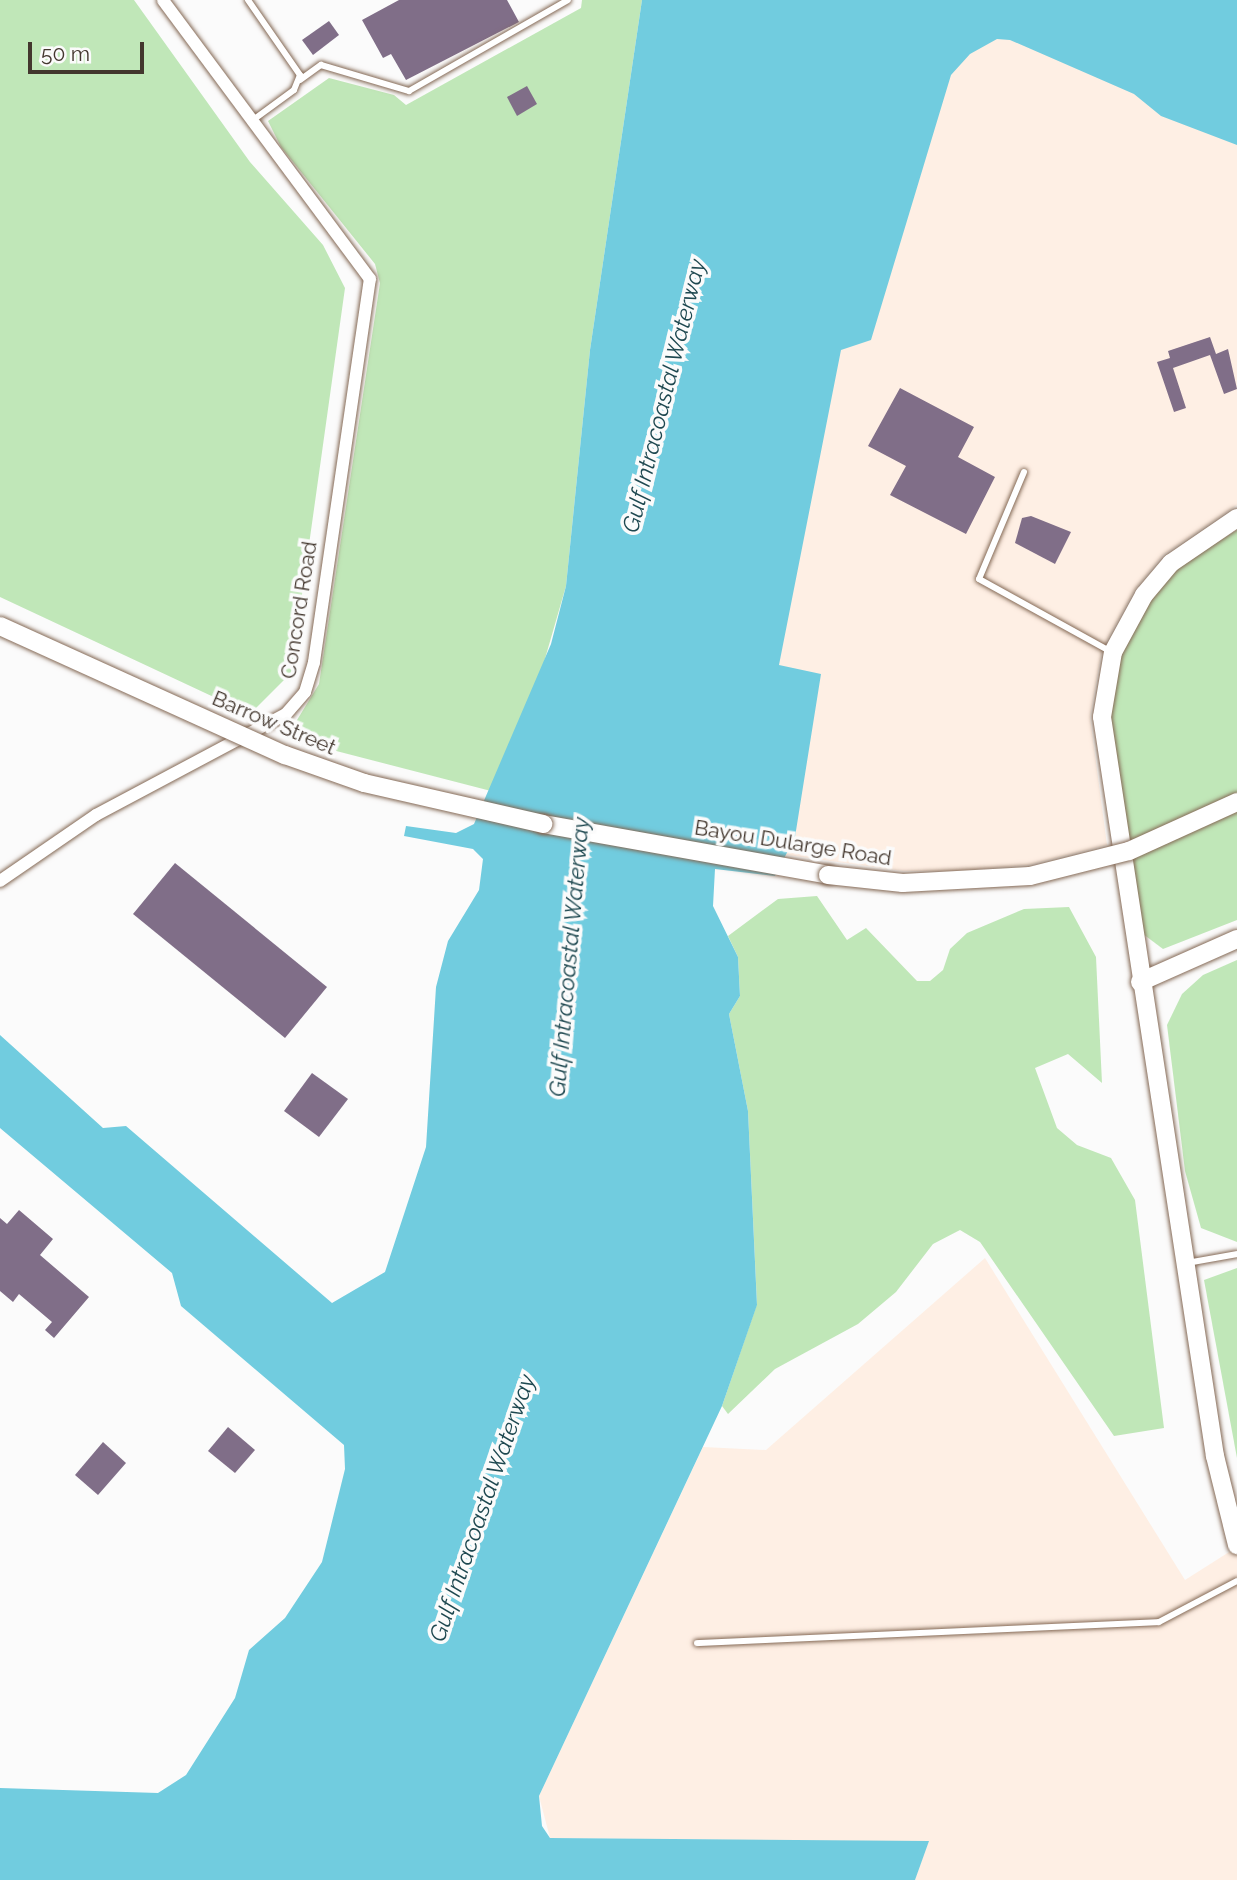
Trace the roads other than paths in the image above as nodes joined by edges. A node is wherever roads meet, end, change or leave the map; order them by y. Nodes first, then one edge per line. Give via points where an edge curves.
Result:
1 (163, 0) edge
2 (248, 0) edge
3 (568, 0) edge
4 (300, 80) junction
5 (251, 121) junction
6 (1024, 472) dead end
7 (1237, 518) edge
8 (0, 626) edge
9 (1113, 652) junction
10 (1237, 802) edge
11 (543, 824) joint
12 (0, 881) edge
13 (1237, 939) edge
14 (1140, 982) junction
15 (1237, 1254) edge
16 (1184, 1263) junction
17 (1237, 1545) edge
18 (1237, 1581) edge
19 (697, 1643) dead end

1 - 5 street
2 - 4 lane
3 - 4 lane via 409,91 321,65
4 - 5 lane
5 - 12 street, Concord Road via 362,262 370,287 305,692 286,714 96,815
6 - 9 lane via 979,579
7 - 9 main road via 1171,563
8 - 11 main road, Barrow Street, bridge via 285,755 364,783
9 - 14 main road via 1101,717
10 - 11 main road, Bayou Dularge Road, bridge via 1129,851 1030,876 955,883 828,874
13 - 14 main road
14 - 16 main road
15 - 16 lane
16 - 17 main road via 1215,1456
18 - 19 lane via 1159,1622

